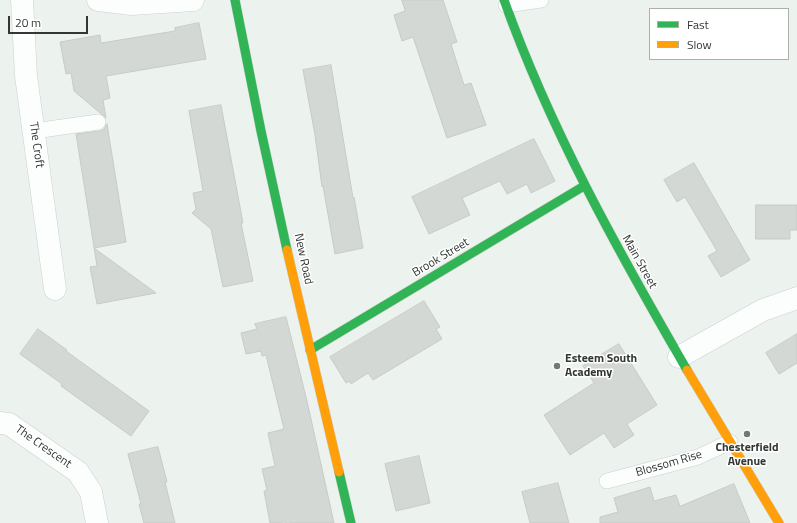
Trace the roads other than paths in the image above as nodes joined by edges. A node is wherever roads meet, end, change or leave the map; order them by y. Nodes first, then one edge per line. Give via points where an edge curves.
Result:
1 (22, 0) edge
2 (98, 0) edge
3 (193, 0) edge
4 (235, 0) edge
5 (542, 0) edge
6 (505, 2) edge
7 (98, 122) dead end
8 (34, 131) junction
9 (584, 186) junction
10 (55, 289) dead end
11 (797, 298) edge
12 (310, 350) junction
13 (679, 357) junction
14 (0, 423) edge
15 (730, 442) junction
16 (607, 481) dead end
17 (97, 523) edge
18 (351, 523) edge
19 (779, 523) edge

1 - 8 street, The Croft via 26,76
2 - 3 street via 132,4
4 - 12 street, New Road
5 - 6 lane
6 - 9 street, Main Street via 540,94
7 - 8 lane
8 - 10 street, The Croft
9 - 12 street, Brook Street
9 - 13 street, Main Street
11 - 13 street via 763,310
12 - 18 street, New Road
13 - 15 street, Main Street
14 - 17 street, The Crescent via 9,424 78,472 91,492
15 - 16 lane, Blossom Rise via 698,457
15 - 19 street, Main Street

